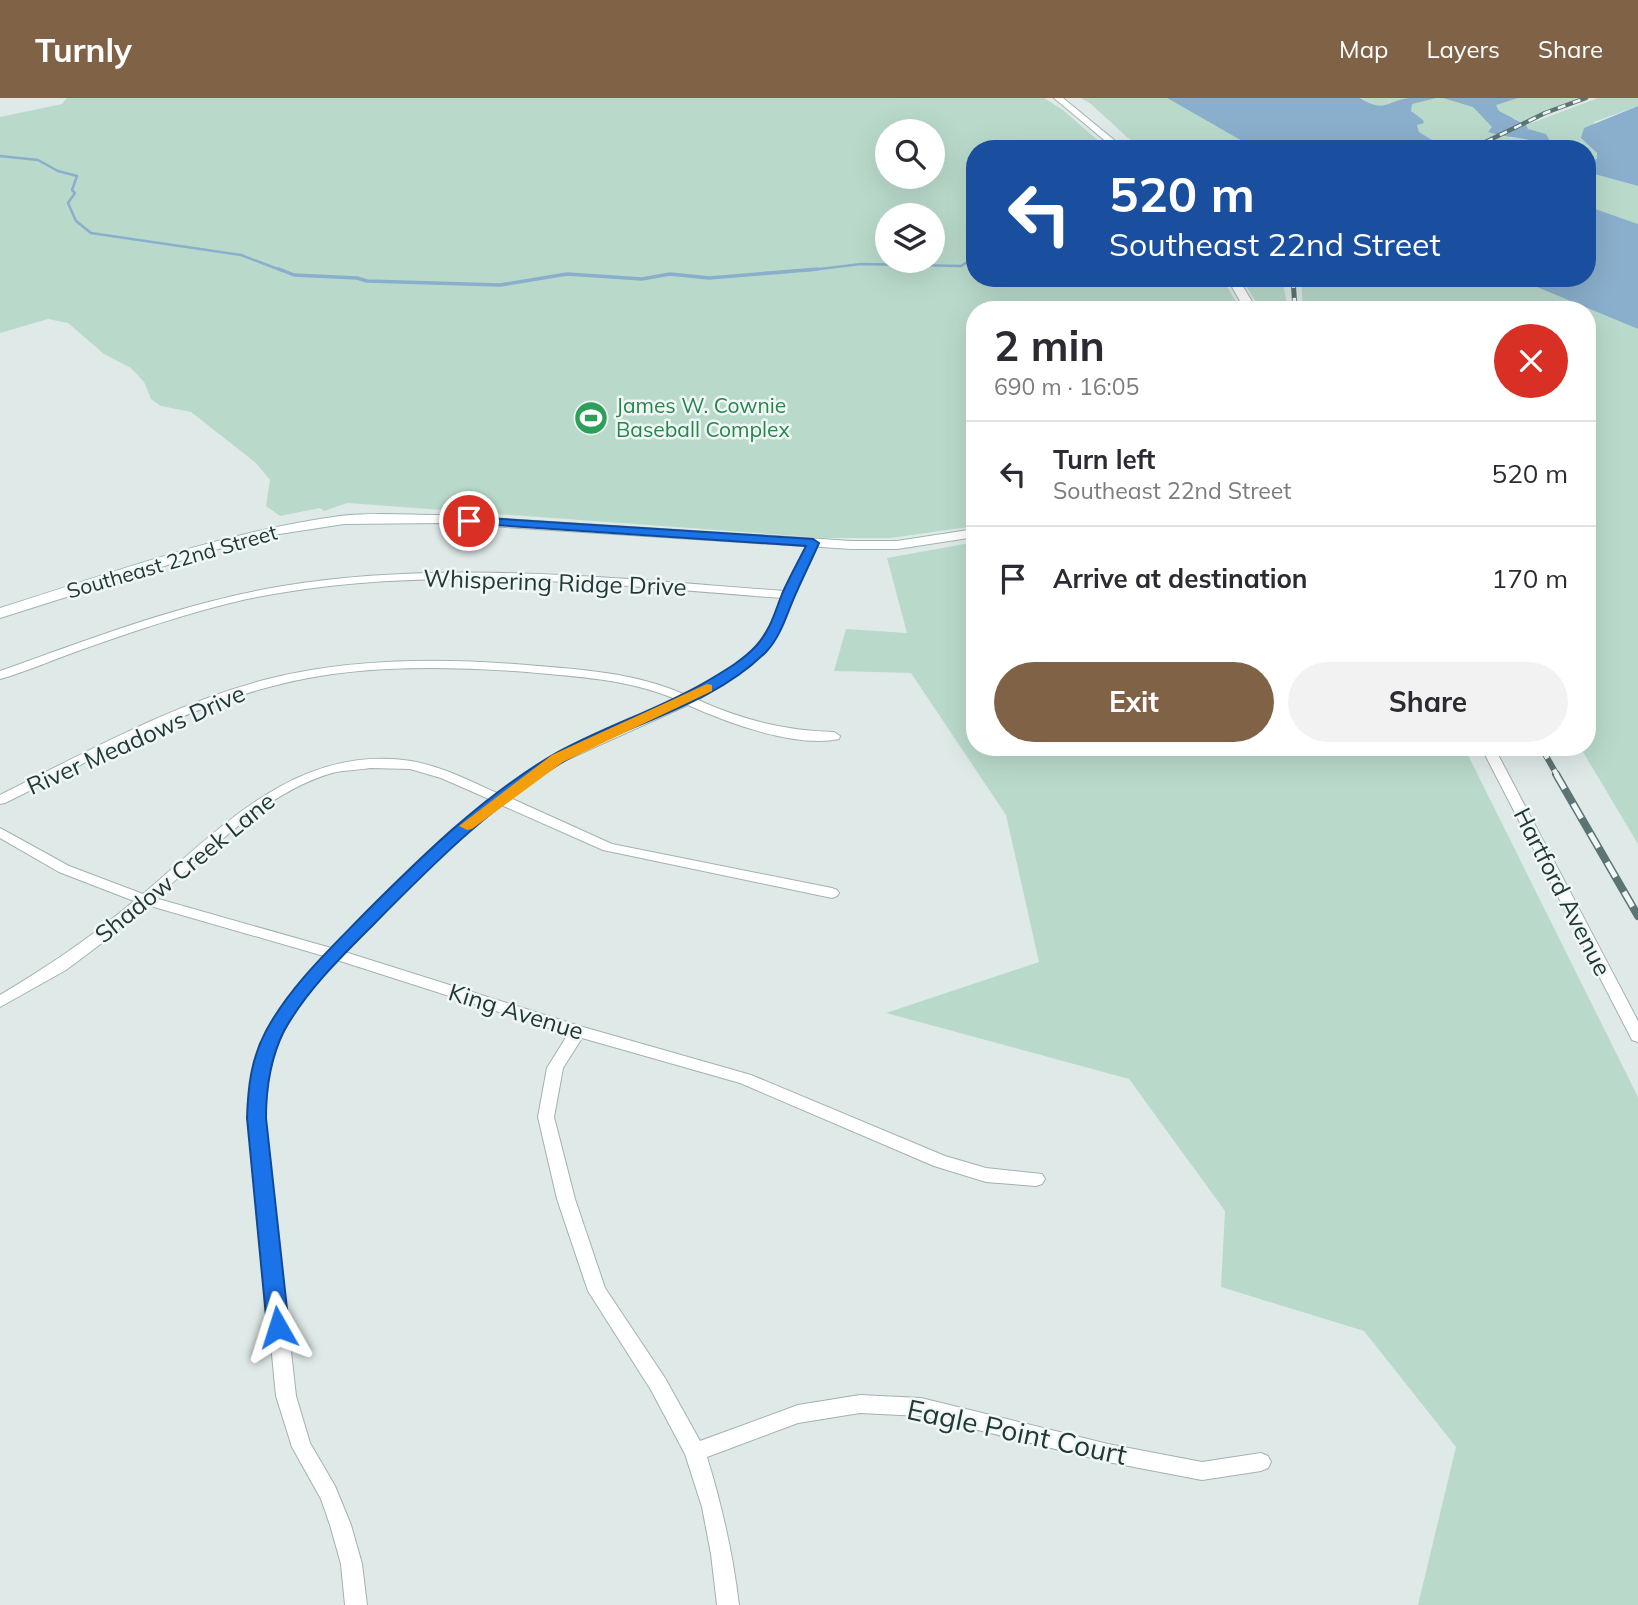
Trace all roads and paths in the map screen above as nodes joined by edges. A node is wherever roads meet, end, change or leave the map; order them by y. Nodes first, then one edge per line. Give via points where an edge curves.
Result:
1 (1058, 98) edge
2 (1110, 140) edge
3 (966, 534) edge
4 (813, 543) junction
5 (789, 595) junction
6 (0, 613) edge
7 (0, 675) edge
8 (687, 699) junction
9 (834, 736) dead end
10 (1492, 756) edge
11 (501, 798) junction
12 (0, 800) edge
13 (0, 832) edge
14 (832, 893) dead end
15 (145, 900) junction
16 (335, 954) junction
17 (0, 1002) edge
18 (578, 1031) junction
19 (1638, 1036) edge
20 (1036, 1179) dead end
21 (695, 1452) junction
22 (1261, 1462) dead end
23 (356, 1605) edge
24 (728, 1605) edge

1 - 2 street
3 - 4 street, Southeast 22nd Street via 897,545
4 - 5 street
4 - 6 street, Southeast 22nd Street via 442,519 344,520 213,545
5 - 7 street, Whispering Ridge Drive via 492,576 360,579 241,597
5 - 8 street via 763,647 741,667
8 - 9 street, River Meadows Drive via 740,722 794,736
8 - 11 street via 558,759
8 - 12 street, River Meadows Drive via 643,682 563,671 411,663 344,668 282,679 201,705
10 - 19 street, Hartford Avenue
11 - 14 street, Shadow Creek Lane via 608,847
11 - 15 street, Shadow Creek Lane via 411,765 331,769 259,803
11 - 16 street via 451,839
13 - 15 street, King Avenue via 64,869
15 - 16 street, King Avenue
15 - 17 street, Shadow Creek Lane via 61,966
16 - 18 street, King Avenue
16 - 23 street via 275,1032 257,1088 257,1118 289,1410 345,1535
18 - 20 street, King Avenue via 745,1079 940,1161 986,1175
18 - 21 street via 555,1068 546,1117 566,1199 597,1291 658,1384
21 - 22 street, Eagle Point Court via 798,1414 860,1404 922,1408 1202,1471
21 - 24 street via 720,1542

